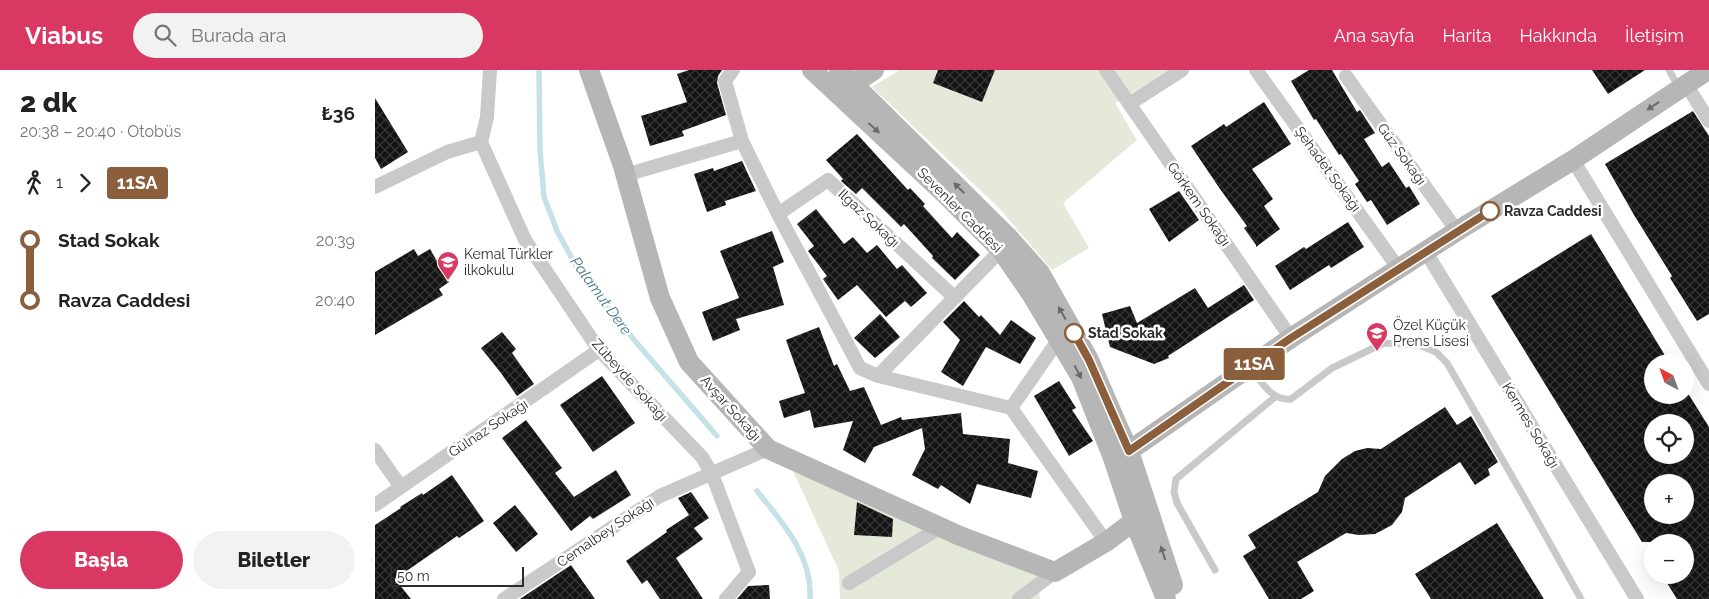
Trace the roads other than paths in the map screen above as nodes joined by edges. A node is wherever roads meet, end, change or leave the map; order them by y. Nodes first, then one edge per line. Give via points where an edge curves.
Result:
1 (490, 70) edge
2 (589, 70) edge
3 (733, 70) edge
4 (811, 70) edge
5 (874, 70) edge
6 (1106, 70) edge
7 (1182, 70) edge
8 (1256, 70) edge
9 (1669, 70) edge
10 (1708, 70) edge
11 (1346, 76) dead end
12 (844, 83) edge
13 (1683, 87) junction
14 (1129, 104) junction
15 (1709, 121) edge
16 (742, 141) junction
17 (481, 142) junction
18 (1573, 160) junction
19 (625, 175) junction
20 (375, 187) edge
21 (778, 214) junction
22 (1457, 231) junction
23 (1001, 250) junction
24 (1426, 252) junction
25 (1399, 269) junction
26 (955, 298) junction
27 (1291, 338) junction
28 (1059, 340) junction
29 (599, 350) junction
30 (1250, 367) junction
31 (878, 376) junction
32 (1709, 384) edge
33 (1275, 397) junction
34 (1011, 408) junction
35 (768, 449) junction
36 (375, 450) edge
37 (1121, 454) junction
38 (712, 474) junction
39 (401, 487) junction
40 (375, 505) edge
41 (1134, 521) junction
42 (941, 527) junction
43 (1106, 542) junction
44 (1215, 570) dead end
45 (1055, 572) junction
46 (849, 583) dead end
47 (504, 599) edge
48 (726, 599) edge
49 (1019, 599) edge
50 (1166, 599) edge
51 (1179, 599) edge
52 (1581, 599) edge
53 (1637, 599) edge

1 - 17 street via 487,117
2 - 19 street, Avşar Sokağı
3 - 16 street via 725,81
4 - 12 street, Sevenler Caddesi
5 - 12 street
6 - 14 street, Görkem Sokağı
7 - 14 street
8 - 25 street, Şehadet Sokağı
9 - 13 lane
10 - 13 street
11 - 22 street, Güz Sokağı
12 -> 23 street, Sevenler Caddesi
37 -> 12 street, Sevenler Caddesi via 1089,360 1040,273 1007,236
13 - 15 street
13 -> 18 street
14 - 27 street, Görkem Sokağı
16 - 19 street
16 - 21 street
17 - 20 street via 447,152
17 - 29 street, Zübeyde Sokağı via 525,240
18 - 22 street
18 - 32 street
19 - 35 street, Avşar Sokağı via 660,298 689,362
21 - 26 street, Ilgaz Sokağı via 828,180
21 - 31 street via 860,368
22 - 24 street
23 - 26 street
23 - 28 street, Sevenler Caddesi
24 - 25 street
24 - 53 street, Kermes Sokağı
25 - 27 street
26 - 31 street
27 - 30 street
28 - 34 street
28 -> 37 street, Sevenler Caddesi
29 - 38 street, Zübeyde Sokağı via 702,457
29 - 39 street, Gülnaz Sokağı
30 - 33 lane
30 - 37 street
31 - 34 street
33 - 44 lane via 1175,479 1177,503
33 - 52 lane via 1291,399 1332,368 1384,343 1419,345 1436,352 1447,363
34 - 43 street
35 - 38 street, Cemalbey Sokağı
35 - 42 street, Avşar Sokağı
36 - 39 street
37 - 41 street, Sevenler Caddesi
51 -> 37 street, Sevenler Caddesi
38 - 47 street, Cemalbey Sokağı via 660,496
38 - 48 street, Zübeyde Sokağı via 749,572
39 - 40 street, Gülnaz Sokağı
41 - 43 street
41 - 50 street, Sevenler Caddesi
42 - 45 street, Avşar Sokağı
42 - 46 street
43 - 45 street
45 - 49 street

